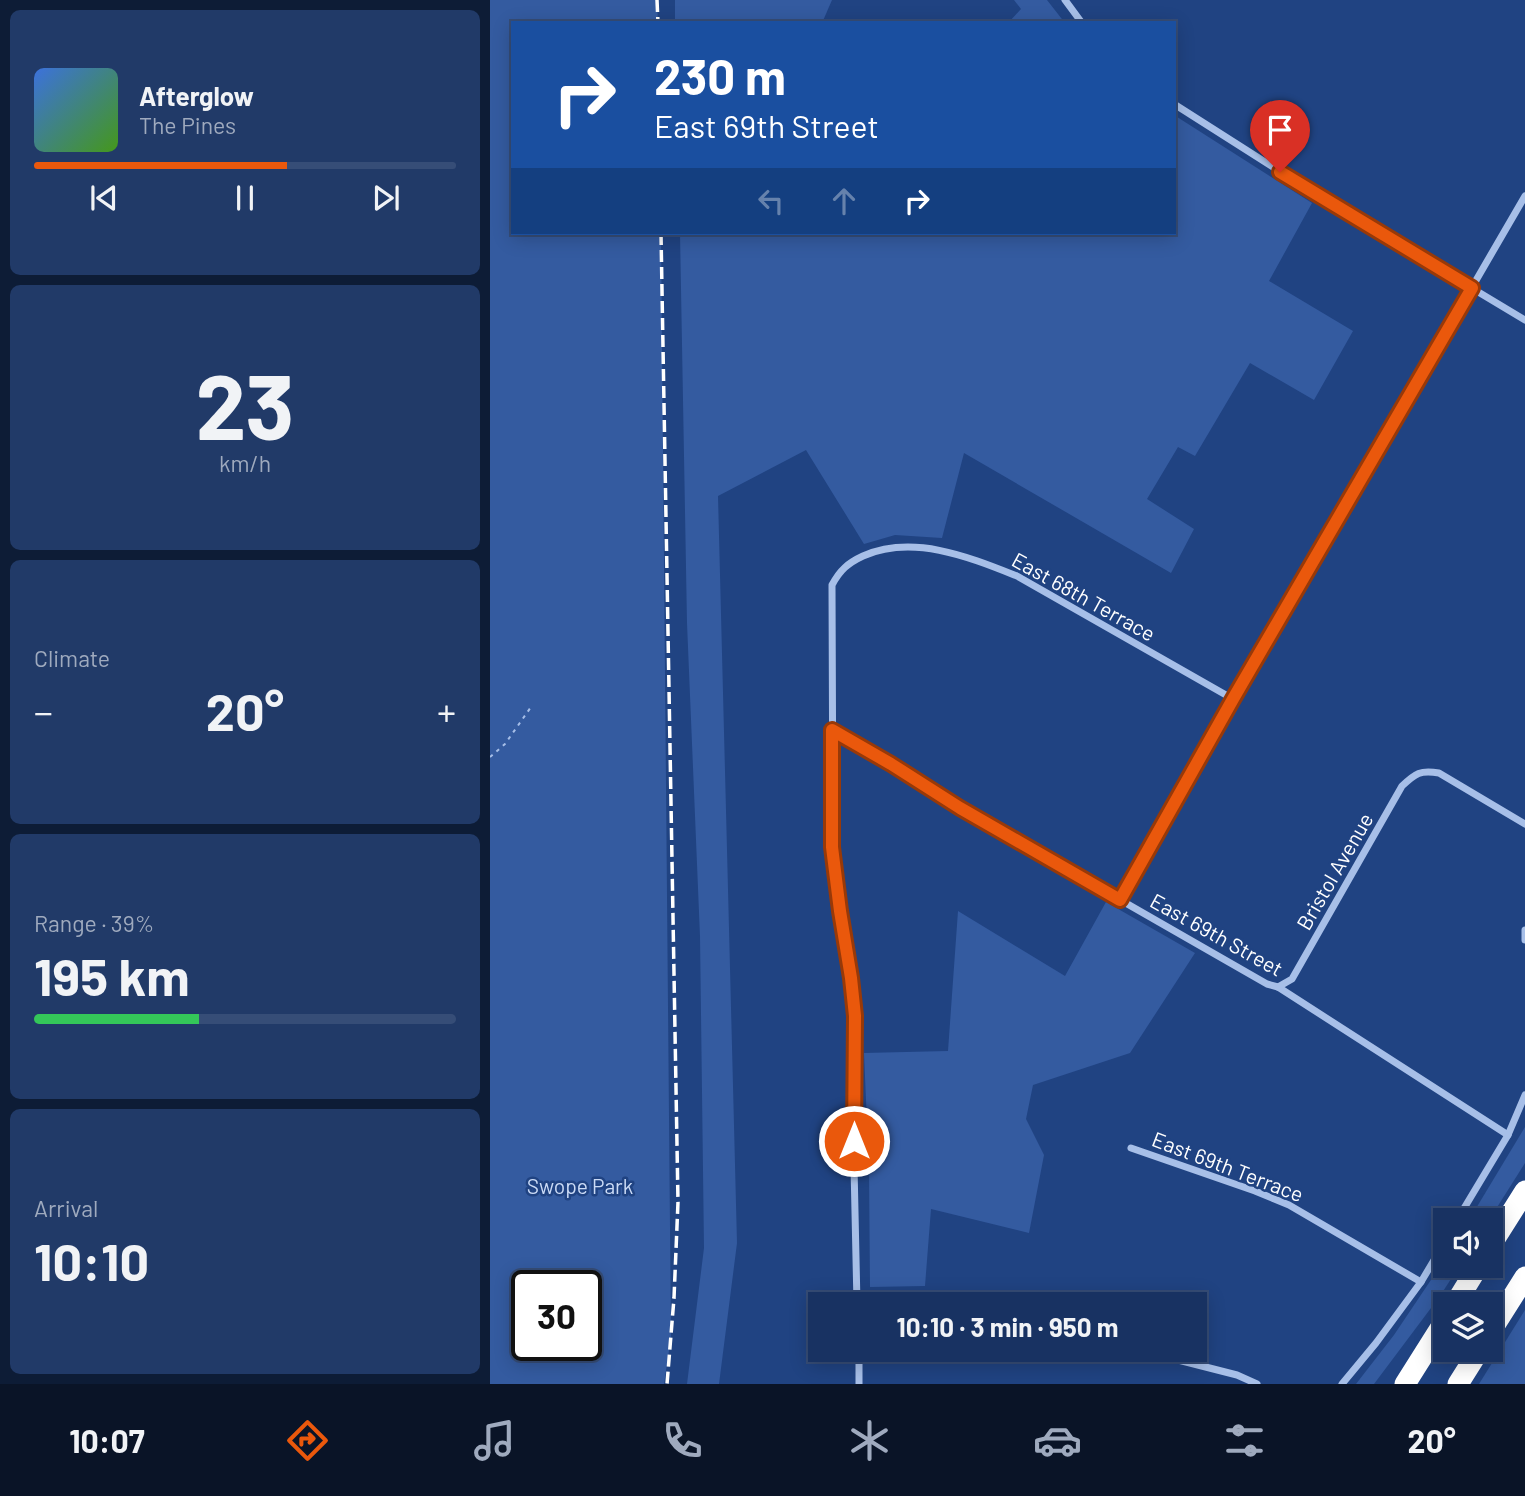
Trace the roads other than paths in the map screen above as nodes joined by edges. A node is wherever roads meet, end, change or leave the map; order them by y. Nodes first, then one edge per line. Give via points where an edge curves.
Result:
1 (1065, 0) edge
2 (1081, 21) edge
3 (1176, 105) edge
4 (1525, 196) edge
5 (1472, 288) junction
6 (1525, 320) edge
7 (1233, 699) junction
8 (832, 730) junction
9 (1525, 824) edge
10 (1120, 900) junction
11 (1525, 930) edge
12 (1525, 940) edge
13 (1278, 986) junction
14 (1525, 1095) edge
15 (1508, 1135) junction
16 (1131, 1148) dead end
17 (1525, 1191) edge
18 (1464, 1208) edge
19 (1503, 1226) edge
20 (1433, 1262) edge
21 (1525, 1276) edge
22 (1421, 1282) junction
23 (857, 1292) edge
24 (1503, 1312) edge
25 (1433, 1340) edge
26 (859, 1362) edge
27 (1186, 1362) edge
28 (1472, 1362) edge
29 (859, 1384) edge
30 (1258, 1384) edge
31 (1342, 1384) edge
32 (1405, 1384) edge
33 (1458, 1384) edge

1 - 2 street
3 - 5 street
4 - 5 street
5 - 6 street
5 - 7 street
7 - 8 street, East 68th Terrace via 1017,576 921,547 896,547 849,562 832,585
7 - 10 street
8 - 10 street, East 69th Street
8 - 23 street via 832,847 855,1016
9 - 13 street, Bristol Avenue via 1439,773 1415,774 1402,786 1292,979
10 - 13 street, East 69th Street via 1266,984
11 - 12 street
13 - 15 street, East 69th Street
14 - 15 street
15 - 18 street
16 - 22 street, East 69th Terrace via 1289,1205
17 - 19 highway
20 - 22 street
21 - 24 highway
22 - 31 street
25 - 32 highway
26 - 29 street
27 - 30 street
28 - 33 highway

